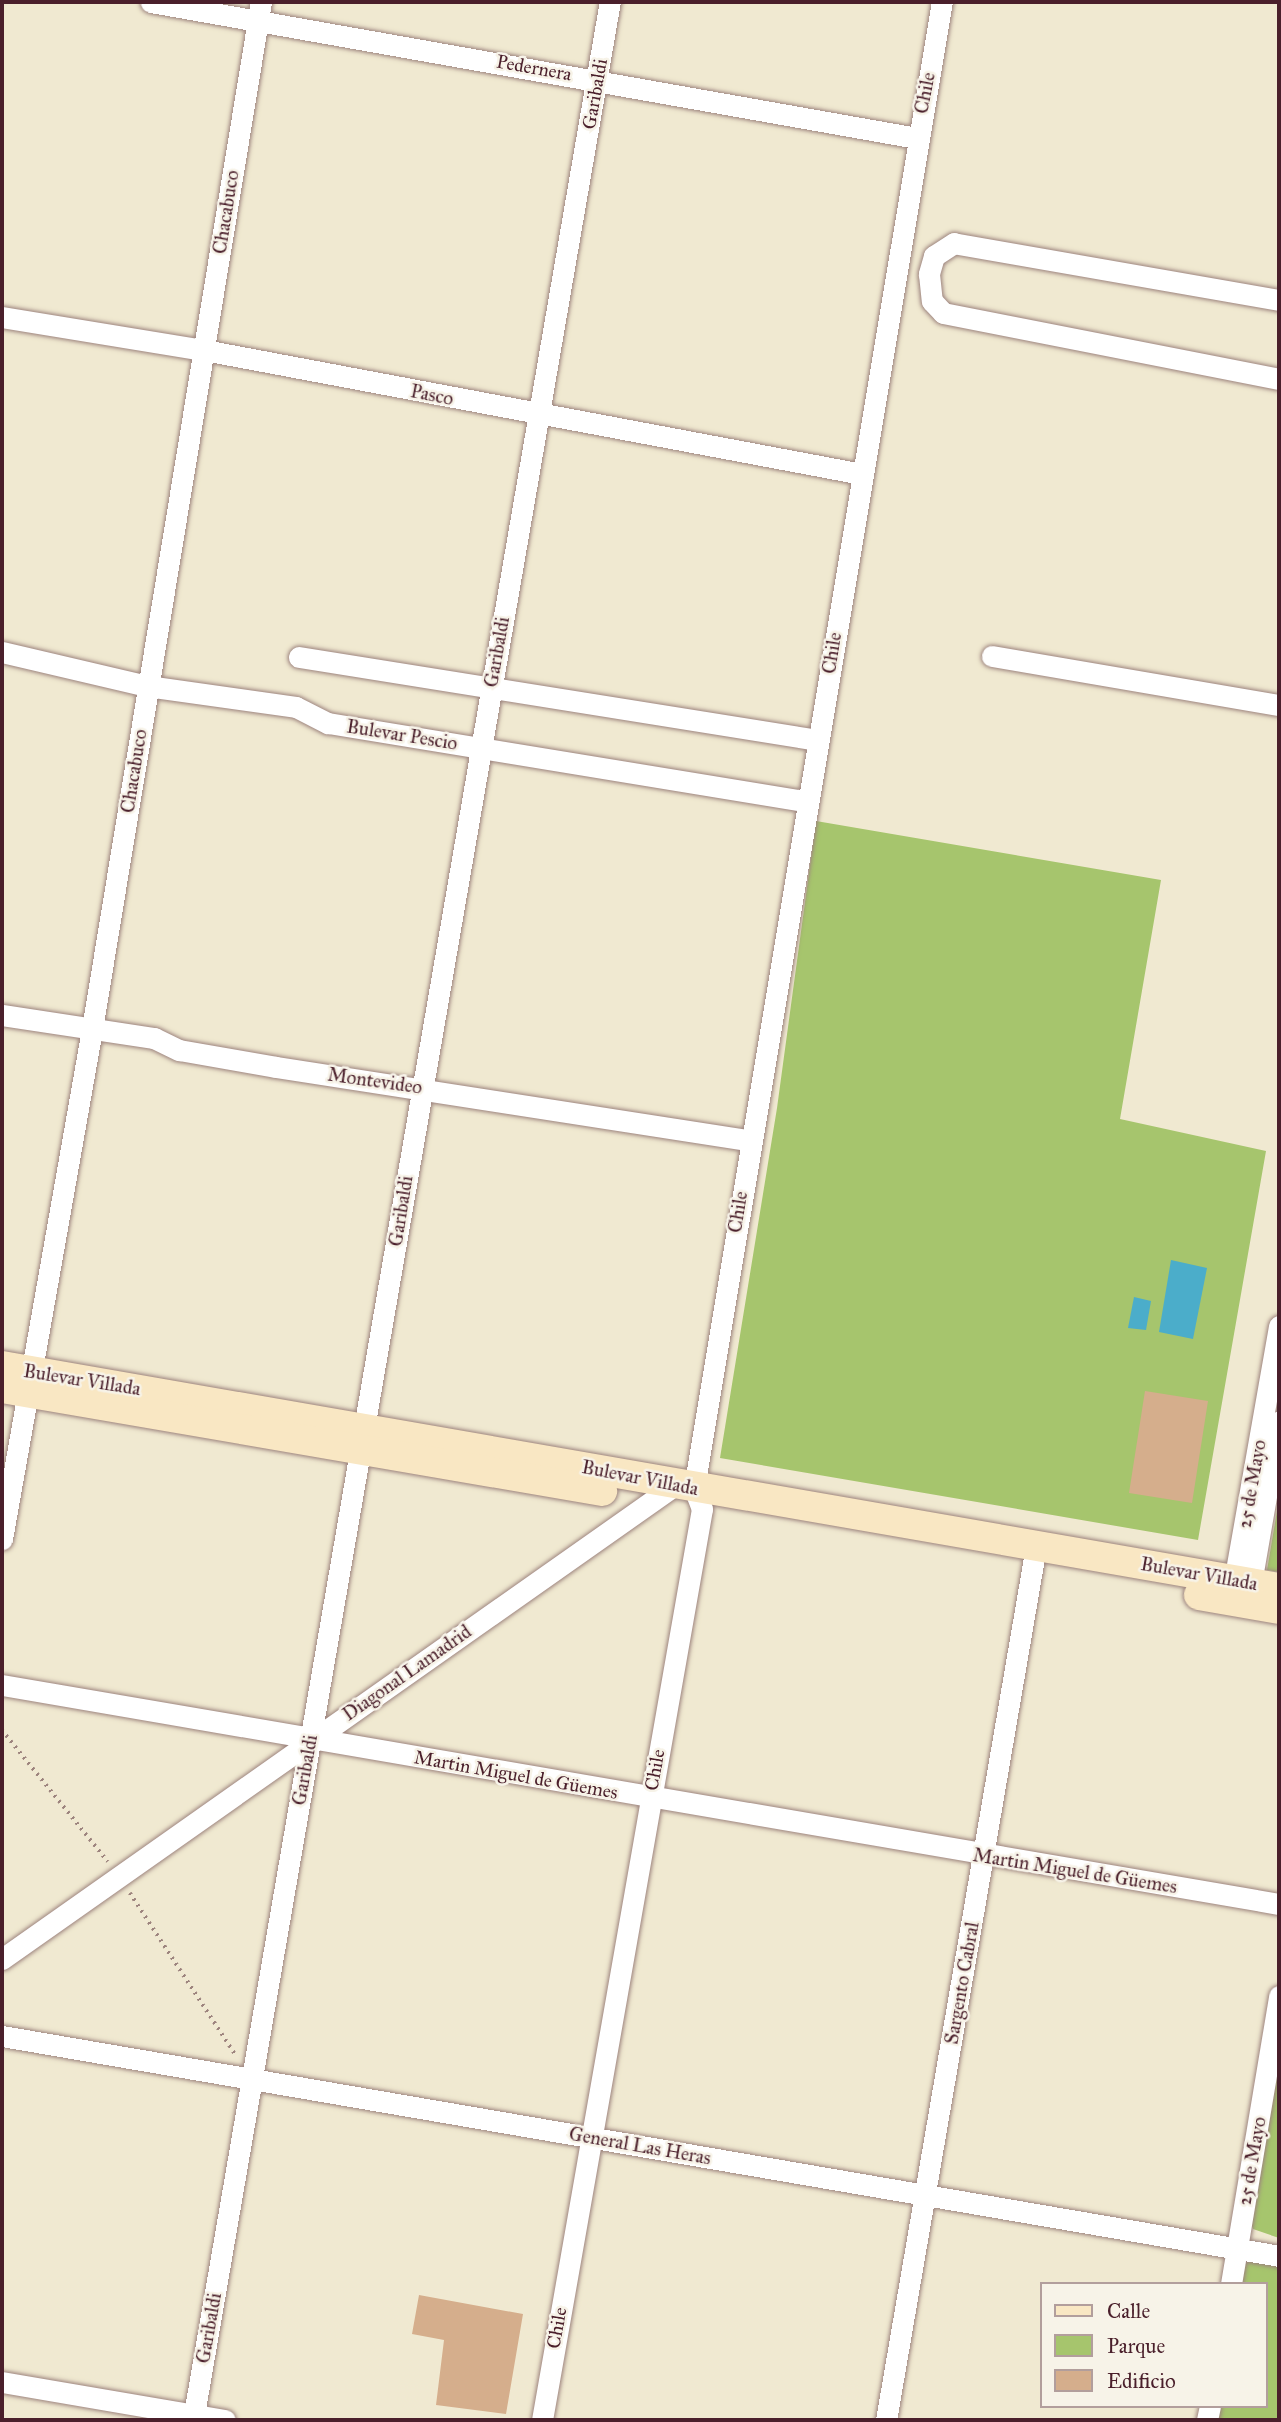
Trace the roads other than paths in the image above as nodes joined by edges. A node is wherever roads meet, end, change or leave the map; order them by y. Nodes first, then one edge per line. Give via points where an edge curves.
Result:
1 (151, 2) edge
2 (610, 2) edge
3 (942, 2) edge
4 (259, 11) edge
5 (597, 79) junction
6 (917, 138) junction
7 (1279, 300) edge
8 (2, 317) edge
9 (204, 350) junction
10 (1279, 379) edge
11 (538, 416) junction
12 (862, 474) junction
13 (2, 652) edge
14 (992, 656) dead end
15 (299, 657) dead end
16 (147, 686) junction
17 (491, 688) junction
18 (1279, 705) edge
19 (818, 740) junction
20 (479, 747) junction
21 (808, 802) junction
22 (2, 1015) edge
23 (92, 1029) junction
24 (422, 1087) junction
25 (750, 1140) junction
26 (1279, 1326) edge
27 (16, 1380) edge
28 (1279, 1422) edge
29 (363, 1438) junction
30 (681, 1496) junction
31 (2, 1539) edge
32 (1035, 1556) junction
33 (1249, 1591) edge
34 (1279, 1609) edge
35 (2, 1685) edge
36 (311, 1739) junction
37 (649, 1798) junction
38 (984, 1856) junction
39 (1279, 1904) edge
40 (2, 1959) edge
41 (1279, 1996) edge
42 (2, 2036) edge
43 (252, 2079) junction
44 (590, 2137) junction
45 (925, 2195) junction
46 (1237, 2249) junction
47 (1279, 2256) edge
48 (1231, 2282) edge
49 (2, 2382) edge
50 (193, 2418) edge
51 (225, 2420) edge
52 (542, 2420) edge
53 (886, 2420) edge

1 - 4 street, Pedernera
2 - 5 street, Garibaldi
3 - 6 street, Chile
4 - 5 street, Pedernera
4 - 9 street, Chacabuco
5 - 6 street, Pedernera
5 - 11 street, Garibaldi
6 - 12 street, Chile
7 - 10 street via 954,243 934,256 929,274 932,301 943,313
8 - 9 street, Pasco
9 - 11 street, Pasco
9 - 16 street, Chacabuco
11 - 12 street, Pasco
11 - 17 street, Garibaldi
12 - 19 street, Chile
13 - 16 street, Bulevar Pescio
14 - 18 street
15 - 17 street
16 - 20 street, Bulevar Pescio via 296,707 328,723
16 - 23 street, Chacabuco
17 - 19 street
17 - 20 street, Garibaldi
19 - 21 street, Chile
20 - 21 street, Bulevar Pescio
20 - 24 street, Garibaldi
21 - 25 street, Chile
22 - 23 street, Montevideo
23 - 24 street, Montevideo via 155,1038 179,1050
23 - 27 street, Chacabuco
24 - 25 street, Montevideo
24 - 29 street, Garibaldi
25 - 30 street, Chile
26 - 33 street, 25 de Mayo
27 - 29 main road, Bulevar Villada
27 - 31 street, Chacabuco
28 - 33 street, 25 de Mayo
29 - 30 main road, Bulevar Villada
29 - 36 street, Garibaldi
30 - 32 main road, Bulevar Villada
30 - 36 street, Diagonal Lamadrid
30 - 37 street, Chile
32 - 33 main road, Bulevar Villada
32 - 38 street, Sargento Cabral
33 - 34 main road, Bulevar Villada
35 - 36 street, Martin Miguel de Güemes
36 - 37 street, Martin Miguel de Güemes
36 - 40 street, Diagonal Lamadrid
36 - 43 street, Garibaldi
37 - 38 street, Martin Miguel de Güemes
37 - 44 street, Chile
38 - 39 street, Martin Miguel de Güemes
38 - 45 street, Sargento Cabral
41 - 46 street, 25 de Mayo
42 - 43 street, General Las Heras
43 - 44 street, General Las Heras
43 - 50 street, Garibaldi
44 - 45 street, General Las Heras
44 - 52 street, Chile
45 - 46 street, General Las Heras
45 - 53 street, Sargento Cabral
46 - 47 street, General Las Heras
46 - 48 street, 25 de Mayo
49 - 50 street
50 - 51 street

